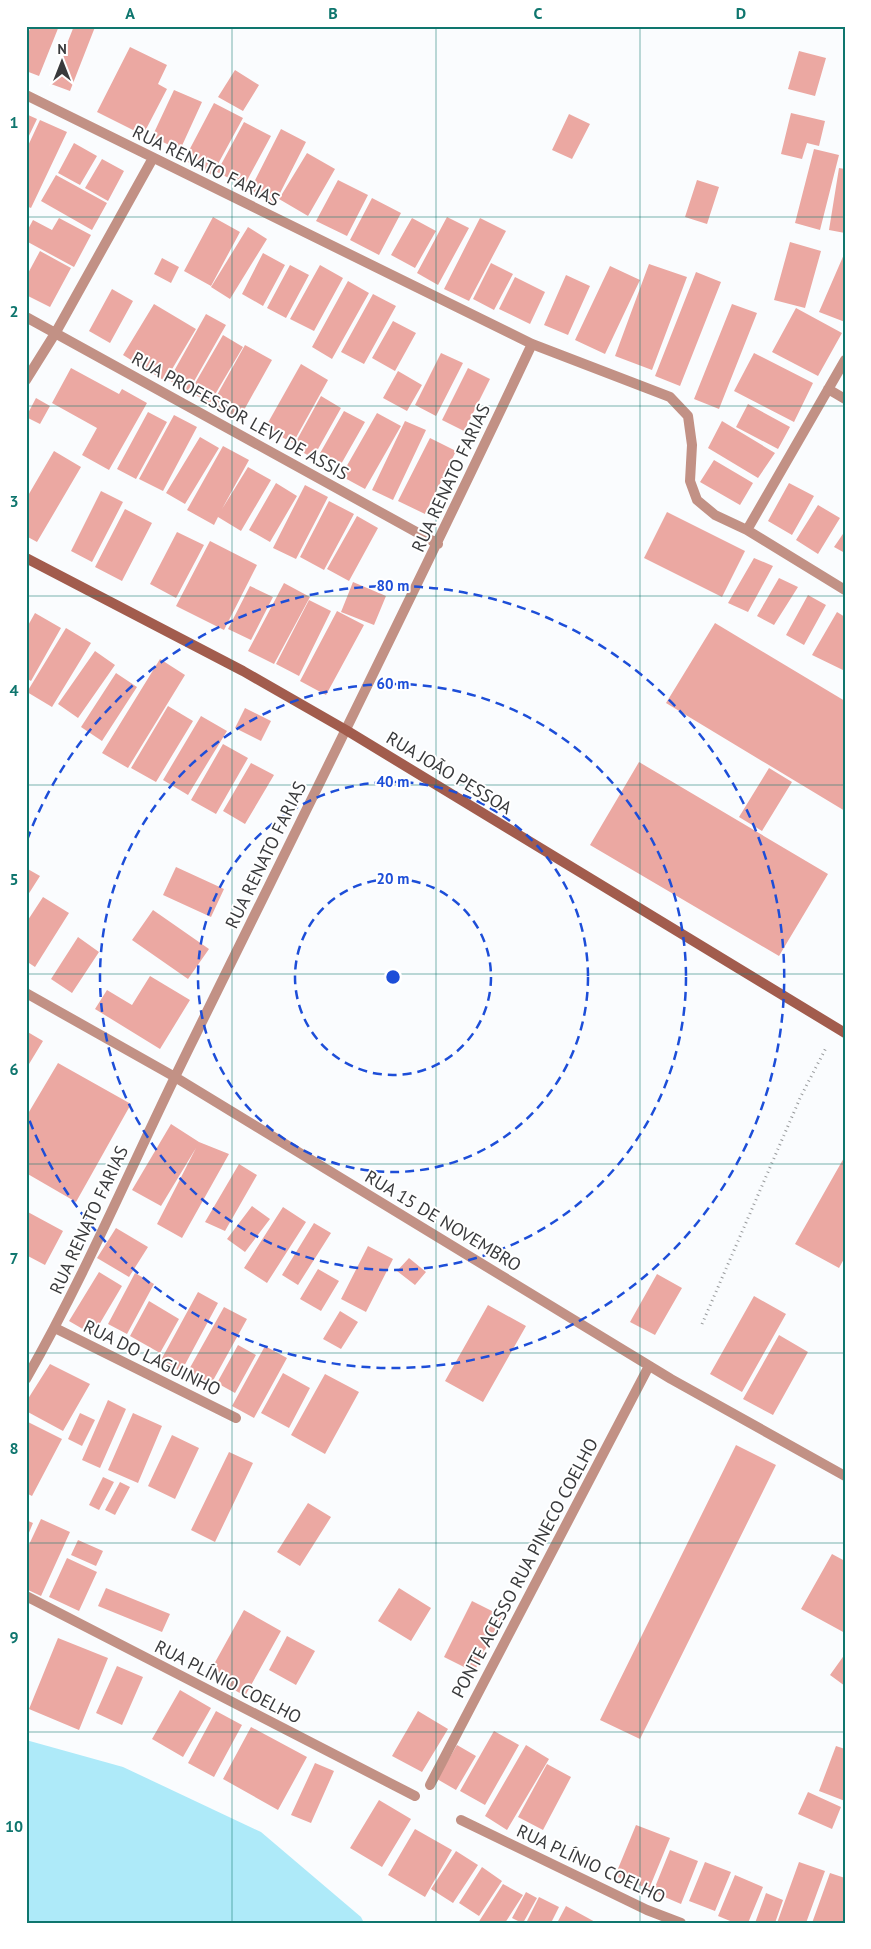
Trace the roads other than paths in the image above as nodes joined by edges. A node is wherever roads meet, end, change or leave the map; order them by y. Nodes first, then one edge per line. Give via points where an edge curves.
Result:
1 (26, 95) edge
2 (153, 158) junction
3 (26, 317) edge
4 (56, 332) junction
5 (532, 344) junction
6 (845, 360) edge
7 (26, 380) edge
8 (828, 389) junction
9 (845, 399) edge
10 (746, 530) junction
11 (438, 544) junction
12 (26, 558) edge
13 (845, 590) edge
14 (346, 730) junction
15 (26, 993) edge
16 (840, 1030) edge
17 (175, 1077) junction
18 (55, 1328) junction
19 (649, 1366) junction
20 (26, 1379) edge
21 (236, 1418) dead end
22 (845, 1476) edge
23 (26, 1596) edge
24 (430, 1785) dead end
25 (415, 1796) dead end
26 (461, 1820) dead end
27 (680, 1923) edge

1 - 2 street, RUA RENATO FARIAS
2 - 4 street
2 - 5 street, RUA RENATO FARIAS
3 - 4 street, RUA PROFESSOR LEVI DE ASSIS
4 - 7 street
4 - 11 street, RUA PROFESSOR LEVI DE ASSIS
5 - 10 street, RUA RENATO FARIAS via 670,398 688,416 692,445 690,481 697,500 715,515
5 - 11 street, RUA RENATO FARIAS
6 - 8 street
8 - 9 street
8 - 10 street
10 - 13 street, RUA RENATO FARIAS
11 - 14 street, RUA RENATO FARIAS
12 - 14 street, RUA JOÃO PESSOA via 243,671
14 - 16 street, RUA JOÃO PESSOA
14 - 17 street, RUA RENATO FARIAS
15 - 17 street, RUA 15 DE NOVEMBRO
17 - 18 street, RUA RENATO FARIAS
17 - 19 street, RUA 15 DE NOVEMBRO
18 - 20 street, RUA RENATO FARIAS
18 - 21 street, RUA DO LAGUINHO
19 - 22 street, RUA 15 DE NOVEMBRO
19 - 24 street, PONTE ACESSO RUA PINECO COELHO
23 - 25 street, RUA PLÍNIO COELHO
26 - 27 street, RUA PLÍNIO COELHO

